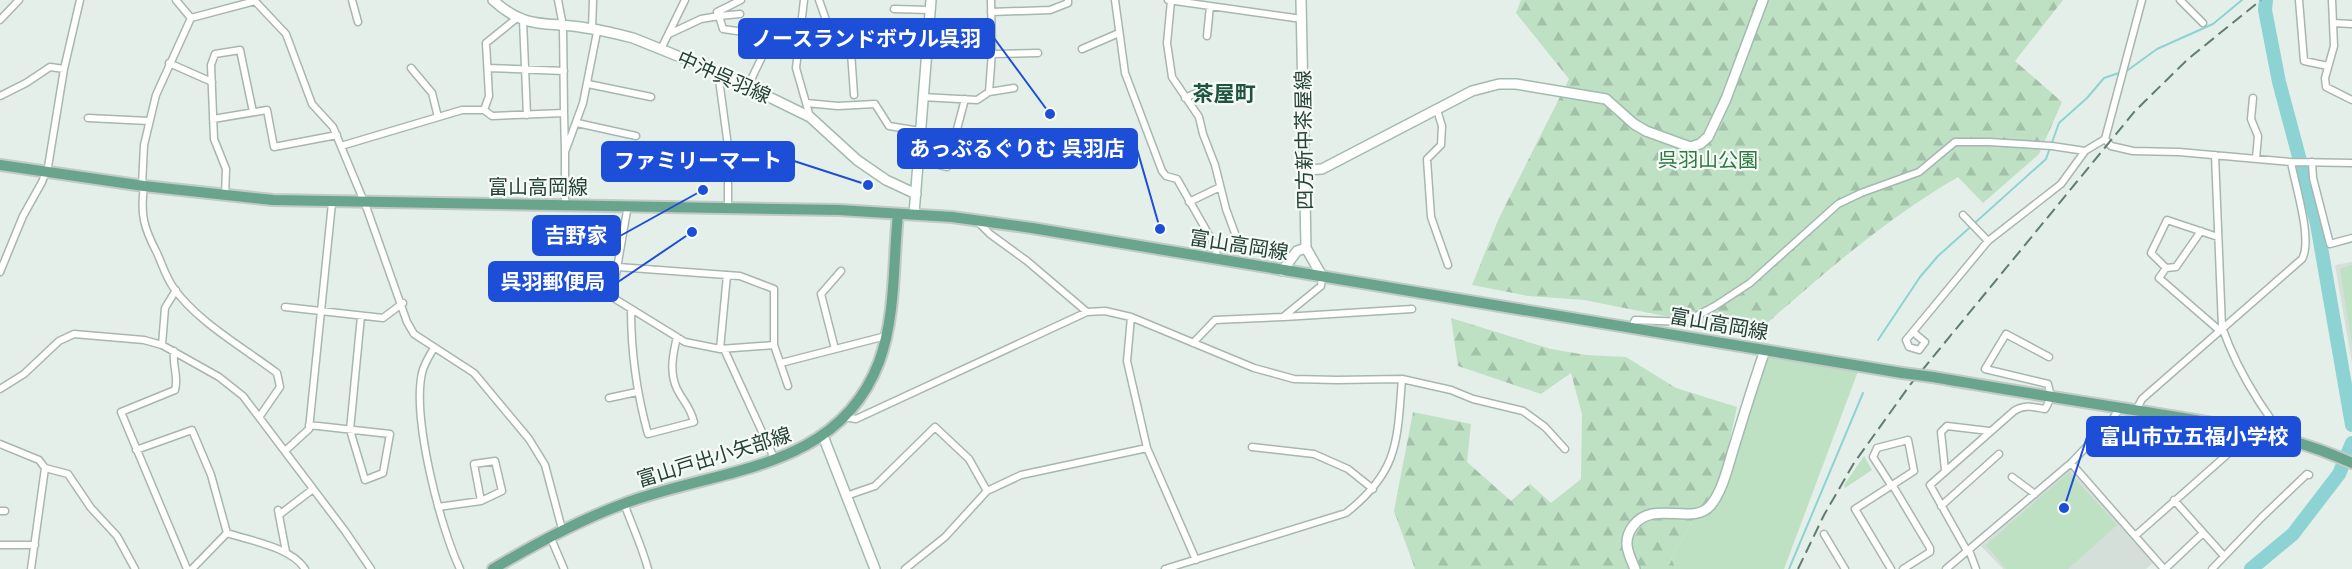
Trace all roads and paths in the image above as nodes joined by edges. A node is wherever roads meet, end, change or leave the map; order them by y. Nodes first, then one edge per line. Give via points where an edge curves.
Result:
1 (20, 0) edge
2 (80, 0) edge
3 (176, 0) edge
4 (352, 0) edge
5 (493, 0) edge
6 (558, 0) edge
7 (593, 0) edge
8 (685, 0) edge
9 (741, 0) edge
10 (804, 0) edge
11 (819, 0) edge
12 (991, 0) edge
13 (1068, 0) edge
14 (1115, 0) edge
15 (1171, 0) edge
16 (1233, 0) edge
17 (1301, 0) edge
18 (1763, 0) edge
19 (2142, 0) edge
20 (2180, 0) edge
21 (2299, 0) edge
22 (2332, 0) edge
23 (258, 1) edge
24 (931, 5) edge
25 (1210, 6) junction
26 (894, 9) dead end
27 (1230, 9) junction
28 (991, 12) junction
29 (740, 14) dead end
30 (719, 16) junction
31 (191, 18) junction
32 (520, 19) junction
33 (1302, 19) junction
34 (0, 20) edge
35 (358, 22) dead end
36 (2203, 23) dead end
37 (2333, 23) junction
38 (2352, 24) edge
39 (563, 26) junction
40 (928, 30) junction
41 (595, 31) junction
42 (991, 33) junction
43 (1119, 33) junction
44 (669, 34) junction
45 (1207, 36) dead end
46 (661, 49) junction
47 (1082, 49) dead end
48 (851, 52) junction
49 (1038, 53) dead end
50 (926, 54) junction
51 (992, 54) junction
52 (169, 63) junction
53 (2328, 66) junction
54 (411, 68) dead end
55 (488, 68) junction
56 (63, 69) junction
57 (526, 69) junction
58 (564, 71) junction
59 (718, 72) junction
60 (212, 82) junction
61 (588, 84) junction
62 (748, 86) junction
63 (1209, 87) dead end
64 (1014, 88) dead end
65 (989, 92) junction
66 (854, 95) dead end
67 (0, 96) edge
68 (651, 97) dead end
69 (922, 98) junction
70 (1185, 98) junction
71 (2253, 98) dead end
72 (965, 99) junction
73 (2352, 100) edge
74 (806, 103) junction
75 (484, 110) junction
76 (1437, 110) junction
77 (253, 112) junction
78 (564, 113) junction
79 (527, 114) junction
80 (438, 117) junction
81 (810, 117) junction
82 (88, 118) dead end
83 (213, 119) junction
84 (149, 121) junction
85 (576, 123) junction
86 (920, 131) junction
87 (337, 135) junction
88 (636, 136) dead end
89 (2105, 139) junction
90 (341, 146) junction
91 (2085, 151) junction
92 (565, 152) junction
93 (2215, 155) junction
94 (2256, 159) junction
95 (918, 160) junction
96 (2293, 162) junction
97 (2310, 162) junction
98 (2352, 163) edge
99 (0, 165) edge
100 (1305, 170) junction
101 (46, 172) junction
102 (143, 186) junction
103 (1220, 187) junction
104 (916, 194) junction
105 (225, 196) junction
106 (1189, 202) junction
107 (332, 203) junction
108 (364, 203) junction
109 (565, 204) junction
110 (628, 206) junction
111 (728, 208) junction
112 (898, 214) junction
113 (914, 214) junction
114 (1964, 215) dead end
115 (977, 220) junction
116 (2201, 231) junction
117 (1236, 236) dead end
118 (2218, 237) junction
119 (2352, 238) edge
120 (1988, 241) junction
121 (1306, 248) junction
122 (1215, 260) junction
123 (1448, 265) dead end
124 (618, 267) junction
125 (2166, 268) junction
126 (842, 271) dead end
127 (1282, 271) junction
128 (0, 272) edge
129 (728, 275) junction
130 (1322, 276) junction
131 (176, 290) junction
132 (403, 303) junction
133 (285, 307) dead end
134 (631, 309) junction
135 (1412, 309) dead end
136 (321, 312) junction
137 (1087, 312) junction
138 (361, 316) junction
139 (1131, 317) junction
140 (1283, 317) junction
141 (1632, 327) junction
142 (2221, 329) junction
143 (1913, 332) dead end
144 (886, 336) junction
145 (677, 337) junction
146 (1193, 343) junction
147 (162, 345) junction
148 (774, 345) junction
149 (434, 348) junction
150 (722, 349) junction
151 (835, 349) junction
152 (1764, 350) junction
153 (174, 351) junction
154 (2049, 357) dead end
155 (781, 363) junction
156 (1402, 379) junction
157 (788, 386) dead end
158 (0, 389) edge
159 (637, 392) junction
160 (2050, 397) junction
161 (609, 398) dead end
162 (2120, 408) junction
163 (2136, 410) junction
164 (260, 416) junction
165 (843, 417) junction
166 (309, 425) junction
167 (350, 430) junction
168 (1989, 431) junction
169 (2250, 431) junction
170 (823, 436) junction
171 (2280, 437) junction
172 (0, 444) edge
173 (1252, 447) dead end
174 (1147, 448) junction
175 (1565, 449) dead end
176 (136, 450) junction
177 (285, 451) junction
178 (1999, 454) dead end
179 (775, 460) junction
180 (2071, 463) junction
181 (2352, 463) edge
182 (45, 468) junction
183 (1945, 470) junction
184 (2309, 476) dead end
185 (2012, 477) dead end
186 (1892, 486) junction
187 (313, 489) junction
188 (1373, 489) junction
189 (987, 490) junction
190 (2035, 494) junction
191 (846, 496) junction
192 (2174, 500) junction
193 (481, 501) junction
194 (624, 503) junction
195 (1941, 506) junction
196 (438, 507) junction
197 (562, 529) junction
198 (2203, 532) junction
199 (227, 533) junction
200 (1824, 534) dead end
201 (550, 536) junction
202 (2135, 536) junction
203 (0, 545) edge
204 (35, 545) junction
205 (1968, 550) junction
206 (286, 552) junction
207 (2224, 556) junction
208 (1196, 560) junction
209 (31, 569) edge
210 (135, 569) edge
211 (189, 569) edge
212 (305, 569) edge
213 (371, 569) edge
214 (460, 569) edge
215 (493, 569) edge
216 (564, 569) edge
217 (648, 569) edge
218 (875, 569) edge
219 (905, 569) edge
220 (1165, 569) edge
221 (1635, 569) edge
222 (1845, 569) edge
223 (1891, 569) edge
224 (1903, 569) edge
225 (1946, 569) edge
226 (1976, 569) edge
227 (2164, 569) edge
228 (2212, 569) edge

1 - 34 street
2 - 56 street
3 - 31 street
4 - 35 street
5 - 32 street, 中沖呉羽線
6 - 39 street
7 - 41 street
8 - 44 street
9 - 30 street via 717,12
10 - 74 street via 796,68
11 - 48 street via 831,53
12 - 28 street
13 - 28 street via 1050,10
14 - 43 street
15 - 25 street
15 - 70 street via 1168,52 1172,77
16 - 27 street
17 - 33 street, 四方新中茶屋線
18 - 76 street via 1726,99 1708,137 1700,144 1690,147 1646,131 1606,99 1516,84 1486,86
19 - 89 street
20 - 36 street
21 - 53 street via 2304,61
22 - 37 street
23 - 31 street
23 - 87 street via 286,34 312,104
24 - 26 street
24 - 40 street
25 - 27 street
25 - 45 street
27 - 33 street
28 - 42 street
29 - 30 street
30 - 44 street via 701,19
30 - 62 street via 723,29 772,36
31 - 52 street
32 - 39 street, 中沖呉羽線 via 538,25
32 - 55 street via 486,43
32 - 57 street
33 - 100 street, 四方新中茶屋線
37 - 38 street
37 - 53 street via 2334,46
39 - 41 street, 中沖呉羽線
39 - 58 street
40 - 42 street
40 - 50 street
41 - 46 street, 中沖呉羽線 via 633,38
41 - 61 street
42 - 51 street
43 - 47 street
43 - 106 street via 1125,73 1162,171 1177,179
44 - 46 street
46 - 59 street, 中沖呉羽線
48 - 50 street
48 - 66 street
49 - 51 street
50 - 69 street
51 - 65 street
52 - 60 street
52 - 84 street
53 - 73 street via 2326,87
54 - 80 street via 432,93
55 - 57 street
55 - 75 street via 489,96
56 - 67 street via 50,67
56 - 101 street
57 - 58 street
57 - 79 street
58 - 78 street
59 - 62 street, 中沖呉羽線
59 - 111 street via 728,146
60 - 77 street via 215,54 240,50
60 - 83 street
61 - 68 street
61 - 85 street
62 - 81 street, 中沖呉羽線
63 - 70 street
64 - 65 street
65 - 72 street via 977,100
69 - 72 street
69 - 86 street
70 - 103 street via 1199,117
71 - 94 street via 2251,119 2258,136
72 - 95 street via 947,167
74 - 81 street
74 - 86 street via 875,104 889,126
75 - 79 street via 492,116
75 - 80 street via 462,110
76 - 100 street via 1322,169
76 - 123 street via 1442,126 1441,145 1427,159 1429,194 1431,217
77 - 83 street
77 - 87 street via 267,110 274,147
78 - 79 street
78 - 92 street
80 - 90 street
81 - 104 street, 中沖呉羽線 via 857,160
82 - 84 street
83 - 105 street via 213,139 226,169
84 - 102 street
85 - 88 street
85 - 92 street
86 - 95 street
87 - 90 street
89 - 91 street
89 - 93 street via 2111,146 2133,151
90 - 108 street
91 - 120 street via 2061,184
91 - 141 street via 2042,145 1955,142 1919,172 1838,204 1730,297 1685,322 1635,321
92 - 109 street
93 - 94 street
93 - 118 street
94 - 96 street
95 - 104 street
96 - 97 street
96 - 142 street via 2306,253
97 - 98 street
97 - 119 street via 2330,244
99 - 101 main road, 富山高岡線
100 - 121 street, 四方新中茶屋線
101 - 102 main road, 富山高岡線
101 - 128 street
102 - 105 main road, 富山高岡線
102 - 131 street via 142,219
103 - 106 street
103 - 117 street
104 - 113 street
105 - 107 main road, 富山高岡線
106 - 122 street via 1217,249
107 - 108 main road, 富山高岡線
107 - 136 street
108 - 109 main road, 富山高岡線
108 - 132 street
109 - 110 main road, 富山高岡線
110 - 111 main road, 富山高岡線
110 - 124 street
111 - 112 main road, 富山高岡線
112 - 113 main road, 富山高岡線
112 - 144 main road, 富山戸出小矢部線
113 - 115 main road, 富山高岡線
114 - 120 street
115 - 122 main road, 富山高岡線
115 - 137 street
116 - 118 street
116 - 125 street via 2176,267
116 - 125 street via 2167,220 2151,253
118 - 142 street
120 - 143 street
121 - 127 street via 1297,251
121 - 130 street, 四方新中茶屋線
122 - 127 main road, 富山高岡線
124 - 129 street
124 - 134 street via 612,297
125 - 142 street via 2159,278
126 - 151 street via 821,294
127 - 130 main road, 富山高岡線
129 - 148 street via 774,289
129 - 150 street
130 - 140 street via 1321,286
130 - 141 main road, 富山高岡線
131 - 147 street via 165,308
131 - 164 street via 199,315 277,373 280,387
132 - 138 street via 383,318
132 - 149 street via 414,334
133 - 136 street
134 - 145 street
134 - 159 street
135 - 140 street
136 - 138 street
136 - 166 street
137 - 139 street via 1105,311
137 - 165 street via 856,419
138 - 167 street
139 - 146 street
139 - 174 street via 1126,361
140 - 146 street via 1215,320
141 - 152 main road, 富山高岡線
142 - 163 street via 2142,399
142 - 171 street
144 - 151 street
144 - 165 main road, 富山戸出小矢部線 via 873,374
145 - 150 street
145 - 159 street via 673,371 676,386 690,407 694,422 648,434
146 - 156 street via 1254,368 1294,379
147 - 153 street
147 - 158 street via 75,334 59,341 24,374
148 - 150 street
148 - 155 street
149 - 196 street via 422,373 420,390 426,452
149 - 197 street via 474,373 529,439 544,465
150 - 179 street
151 - 155 street
152 - 160 main road, 富山高岡線, bridge
152 - 221 street via 1726,473 1713,501 1701,512 1654,513 1637,521 1626,542
153 - 164 street via 219,377
153 - 176 street via 172,364 178,382 175,390 121,412
154 - 160 street via 2006,334 1984,369 2048,384
155 - 157 street
156 - 175 street via 1523,411
156 - 188 street via 1394,454
159 - 161 street
160 - 162 main road, 富山高岡線
160 - 168 street via 2045,409 2021,406
162 - 163 main road, 富山高岡線
162 - 180 street
163 - 169 main road, 富山高岡線
164 - 177 street
165 - 170 main road, 富山戸出小矢部線
166 - 167 street
166 - 177 street
167 - 167 street via 390,435 383,473 365,480
168 - 183 street
168 - 183 street via 1947,426 1941,432
169 - 171 main road, 富山高岡線
169 - 192 street
170 - 179 main road, 富山戸出小矢部線
170 - 191 street
171 - 181 main road, 富山高岡線
172 - 182 street via 39,460
173 - 188 street via 1314,454 1348,469
174 - 189 street via 1021,475
174 - 208 street
176 - 199 street via 192,430 211,475
176 - 211 street
177 - 187 street
178 - 195 street
179 - 194 main road, 富山戸出小矢部線
180 - 190 street
180 - 202 street
182 - 204 street
182 - 210 street via 68,474 91,508 117,536
183 - 195 street via 1930,485
184 - 207 street
185 - 190 street
186 - 186 street via 1914,471 1908,440 1877,448 1873,457
186 - 223 street via 1855,509
186 - 224 street via 1930,548 1930,552
187 - 206 street via 279,513
187 - 213 street
188 - 208 street via 1346,513
189 - 191 street via 969,459 934,427 875,486
189 - 219 street via 945,537
190 - 205 street
191 - 218 street
192 - 198 street
192 - 202 street
193 - 193 street via 502,491 495,461 474,464
193 - 196 street
194 - 197 main road, 富山戸出小矢部線
194 - 217 street
195 - 205 street
196 - 214 street
197 - 201 main road, 富山戸出小矢部線
198 - 207 street
198 - 227 street
199 - 206 street
199 - 211 street
200 - 222 street
201 - 215 main road, 富山戸出小矢部線
201 - 216 street
202 - 227 street
203 - 204 street
204 - 209 street
205 - 225 street
205 - 226 street
206 - 212 street
207 - 228 street
208 - 220 street

